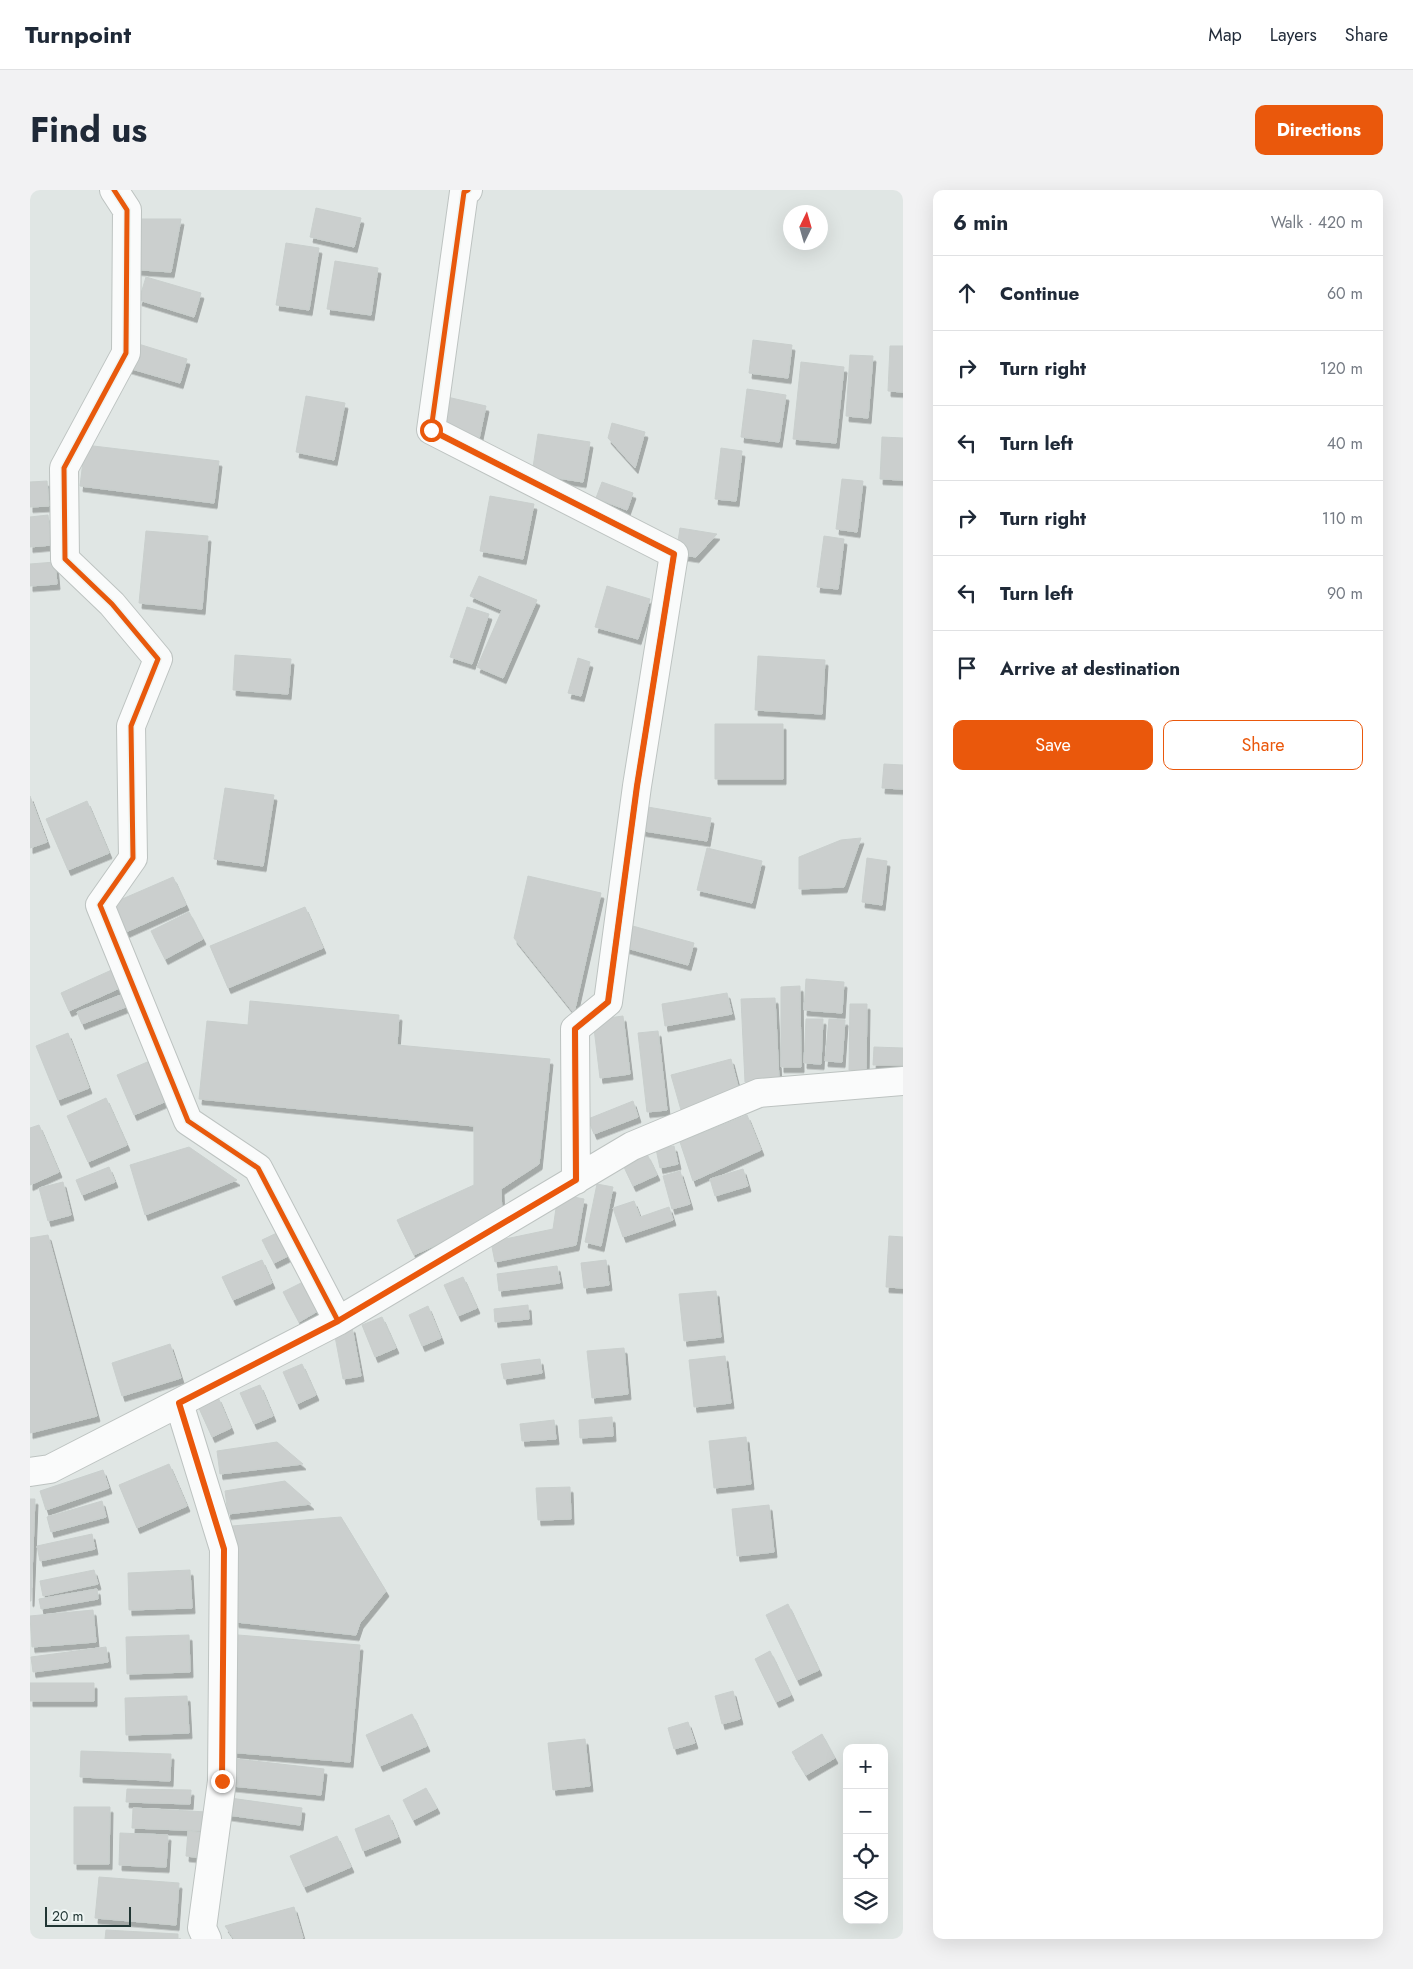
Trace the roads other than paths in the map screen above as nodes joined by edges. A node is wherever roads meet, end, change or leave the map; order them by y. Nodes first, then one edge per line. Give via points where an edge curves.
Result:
1 (114, 190) edge
2 (468, 190) edge
3 (903, 1081) edge
4 (576, 1180) junction
5 (338, 1321) junction
6 (179, 1403) junction
7 (30, 1472) edge
8 (207, 1939) edge

1 - 5 street via 128,210 126,353 64,468 65,560 112,604 158,659 131,726 133,858 100,905 188,1121 258,1168
2 - 4 street via 464,192 431,430 674,554 637,786 608,1002 575,1029
3 - 4 street via 759,1093 632,1146
4 - 5 street
5 - 6 street
6 - 7 street via 50,1469
6 - 8 street via 224,1549 222,1781 202,1928

